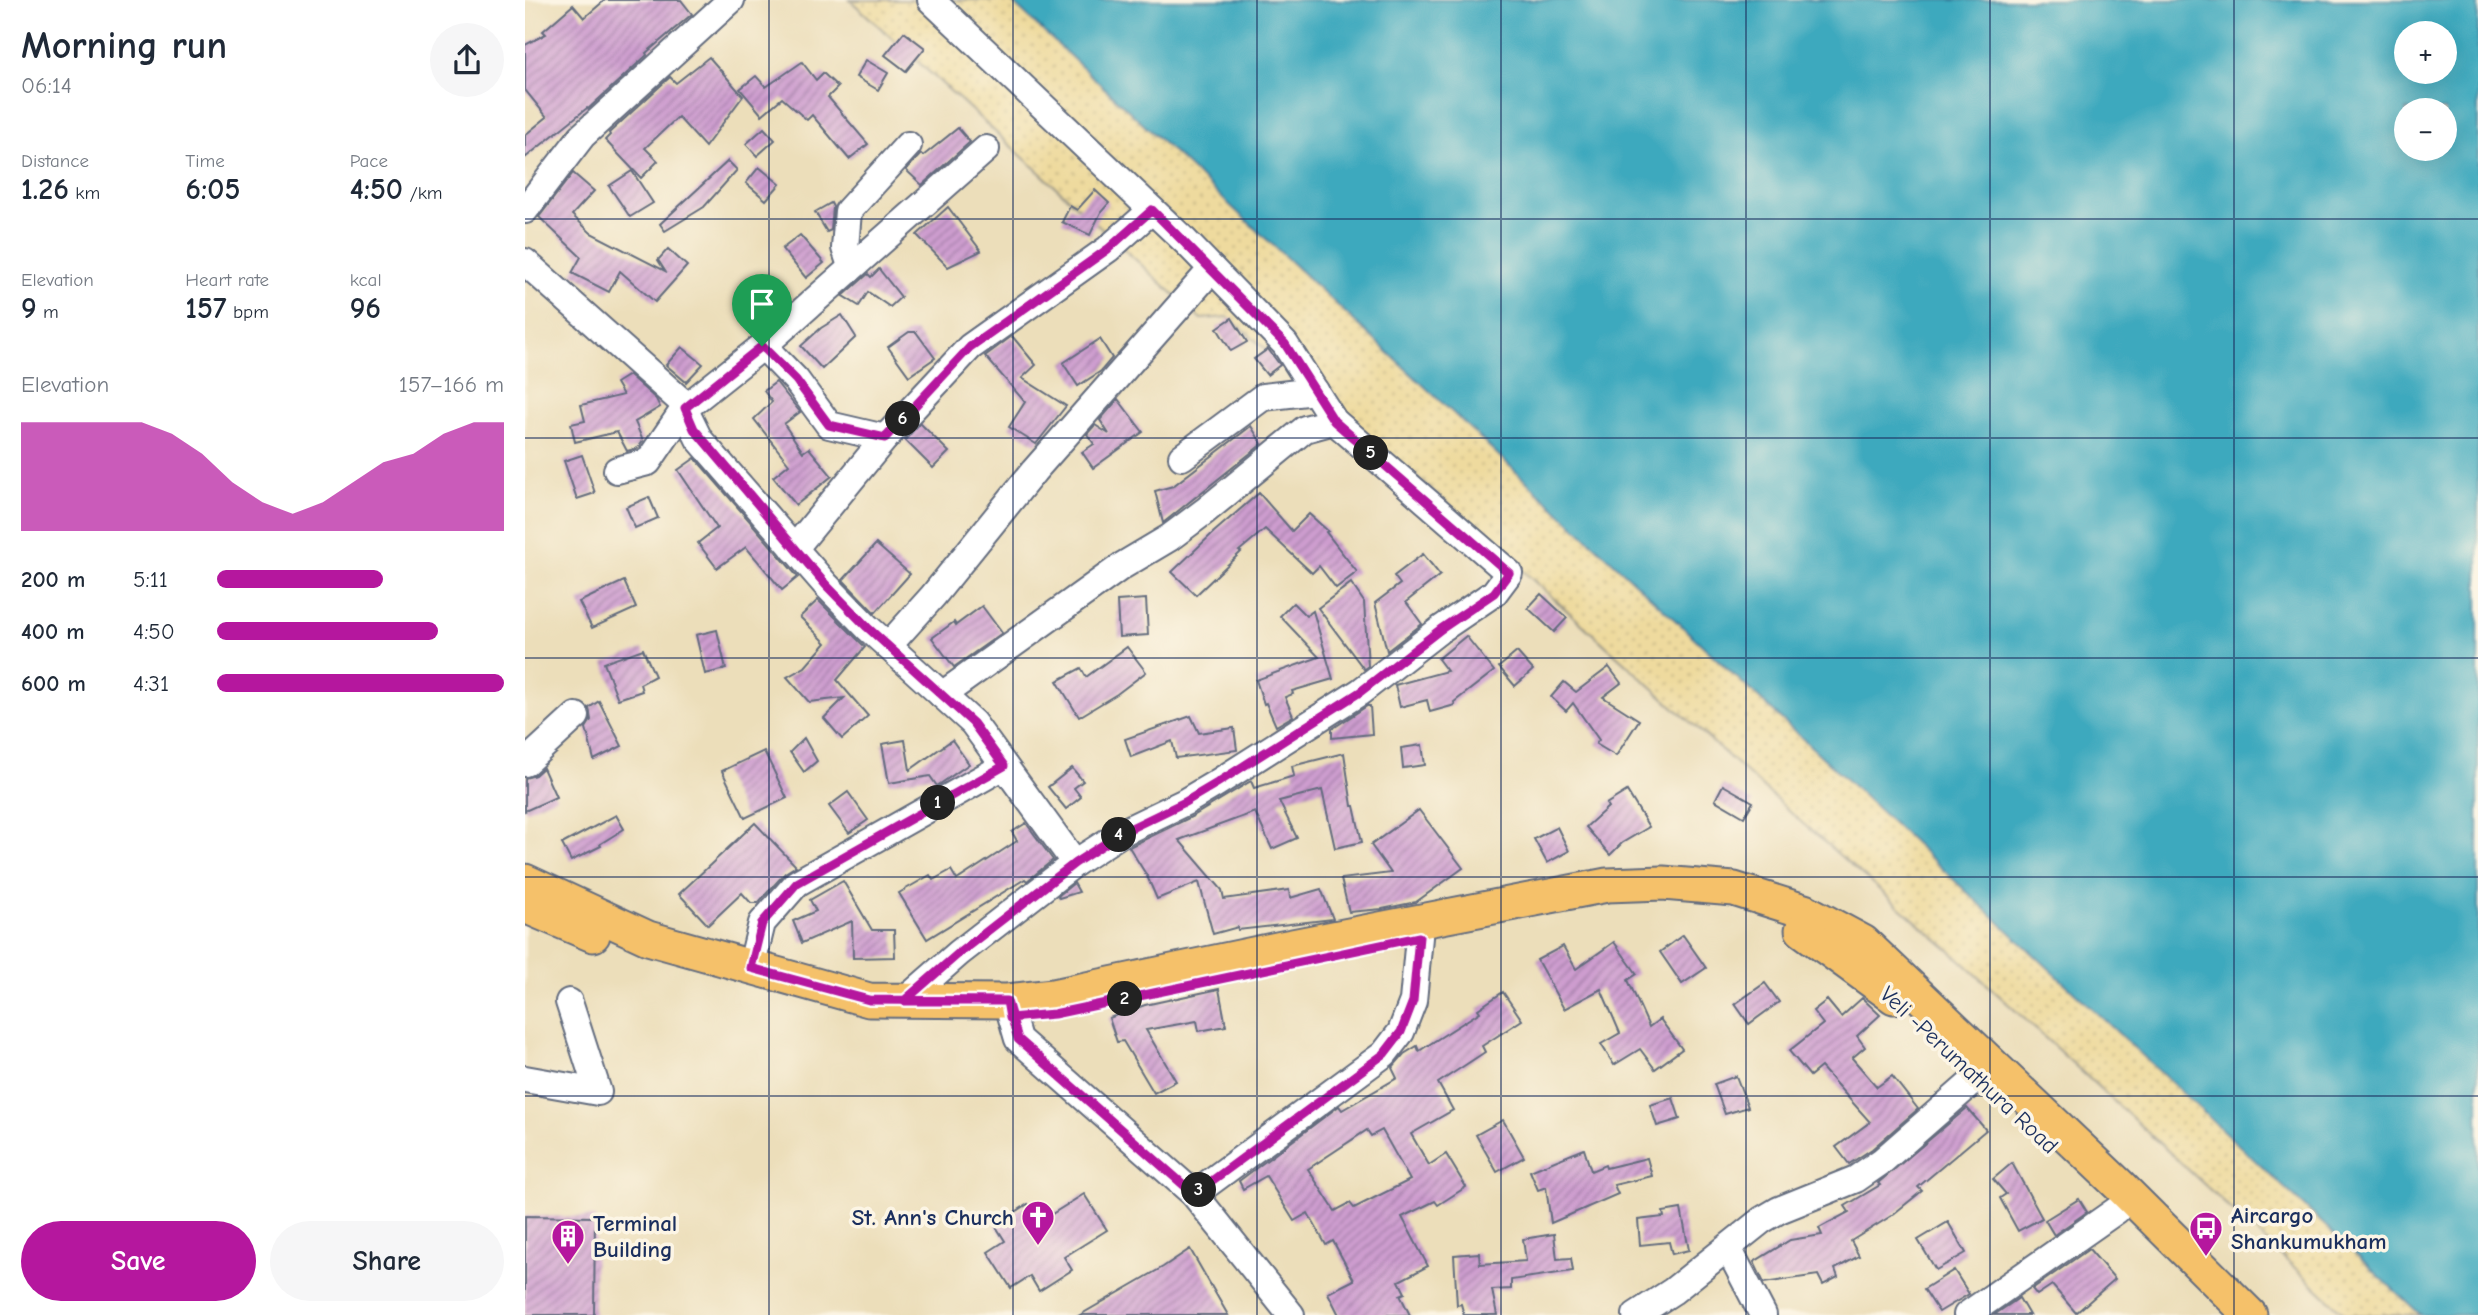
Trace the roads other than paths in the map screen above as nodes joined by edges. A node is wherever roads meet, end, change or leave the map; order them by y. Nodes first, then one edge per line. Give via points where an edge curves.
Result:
1 (731, 0) edge
2 (931, 0) edge
3 (908, 145) dead end
4 (986, 149) dead end
5 (525, 210) edge
6 (1152, 210) junction
7 (525, 262) edge
8 (851, 266) junction
9 (1212, 269) junction
10 (762, 346) junction
11 (1315, 391) junction
12 (685, 408) junction
13 (1334, 421) junction
14 (885, 438) junction
15 (1182, 457) dead end
16 (617, 470) dead end
17 (794, 548) junction
18 (888, 646) junction
19 (942, 695) junction
20 (576, 716) dead end
21 (525, 763) edge
22 (1004, 766) junction
23 (1075, 863) junction
24 (535, 898) edge
25 (1419, 937) junction
26 (751, 968) junction
27 (904, 1001) junction
28 (569, 1002) dead end
29 (1009, 1010) junction
30 (1978, 1077) junction
31 (525, 1079) edge
32 (1194, 1194) junction
33 (2117, 1210) junction
34 (1728, 1248) junction
35 (1291, 1315) edge
36 (1636, 1315) edge
37 (1763, 1315) edge
38 (1967, 1315) edge
39 (2223, 1315) edge
40 (2250, 1315) edge

1 - 5 street via 582,136
2 - 6 street
3 - 8 street via 848,211 845,248
4 - 8 street
6 - 9 street
6 - 14 street via 1108,249 970,347
7 - 12 street
8 - 10 street
9 - 11 street via 1285,344
9 - 18 street
10 - 12 street
10 - 14 street via 796,380 829,425
11 - 13 street
11 - 15 street via 1263,397
12 - 16 street via 648,462
12 - 17 street via 699,439
13 - 19 street via 1305,429 1205,512
13 - 23 street via 1509,573 1494,593 1360,692 1206,789
14 - 17 street
17 - 18 street
18 - 19 street
19 - 22 street via 973,723
20 - 21 street
22 - 23 street
22 - 26 street via 797,883 762,923
23 - 27 street
24 - 26 main road
24 - 29 main road, Veli -Perumathura Road via 641,955 846,1009 901,1016
25 - 29 main road, Veli -Perumathura Road via 1054,1014
25 - 30 main road, Veli -Perumathura Road via 1611,901 1676,898 1729,904 1807,932 1906,1006
25 - 32 street via 1413,1001 1401,1032 1384,1054
26 - 27 main road via 869,1000
27 - 29 main road
28 - 31 street via 599,1092
29 - 32 street via 1018,1039
29 - 40 main road via 1053,996 1282,948 1607,885 1663,883 1734,889 1807,912 1863,942
30 - 33 main road, Veli -Perumathura Road
30 - 34 street via 1856,1179 1779,1210
32 - 35 street
33 - 38 street
33 - 39 main road, Veli -Perumathura Road
34 - 36 street
34 - 37 street

